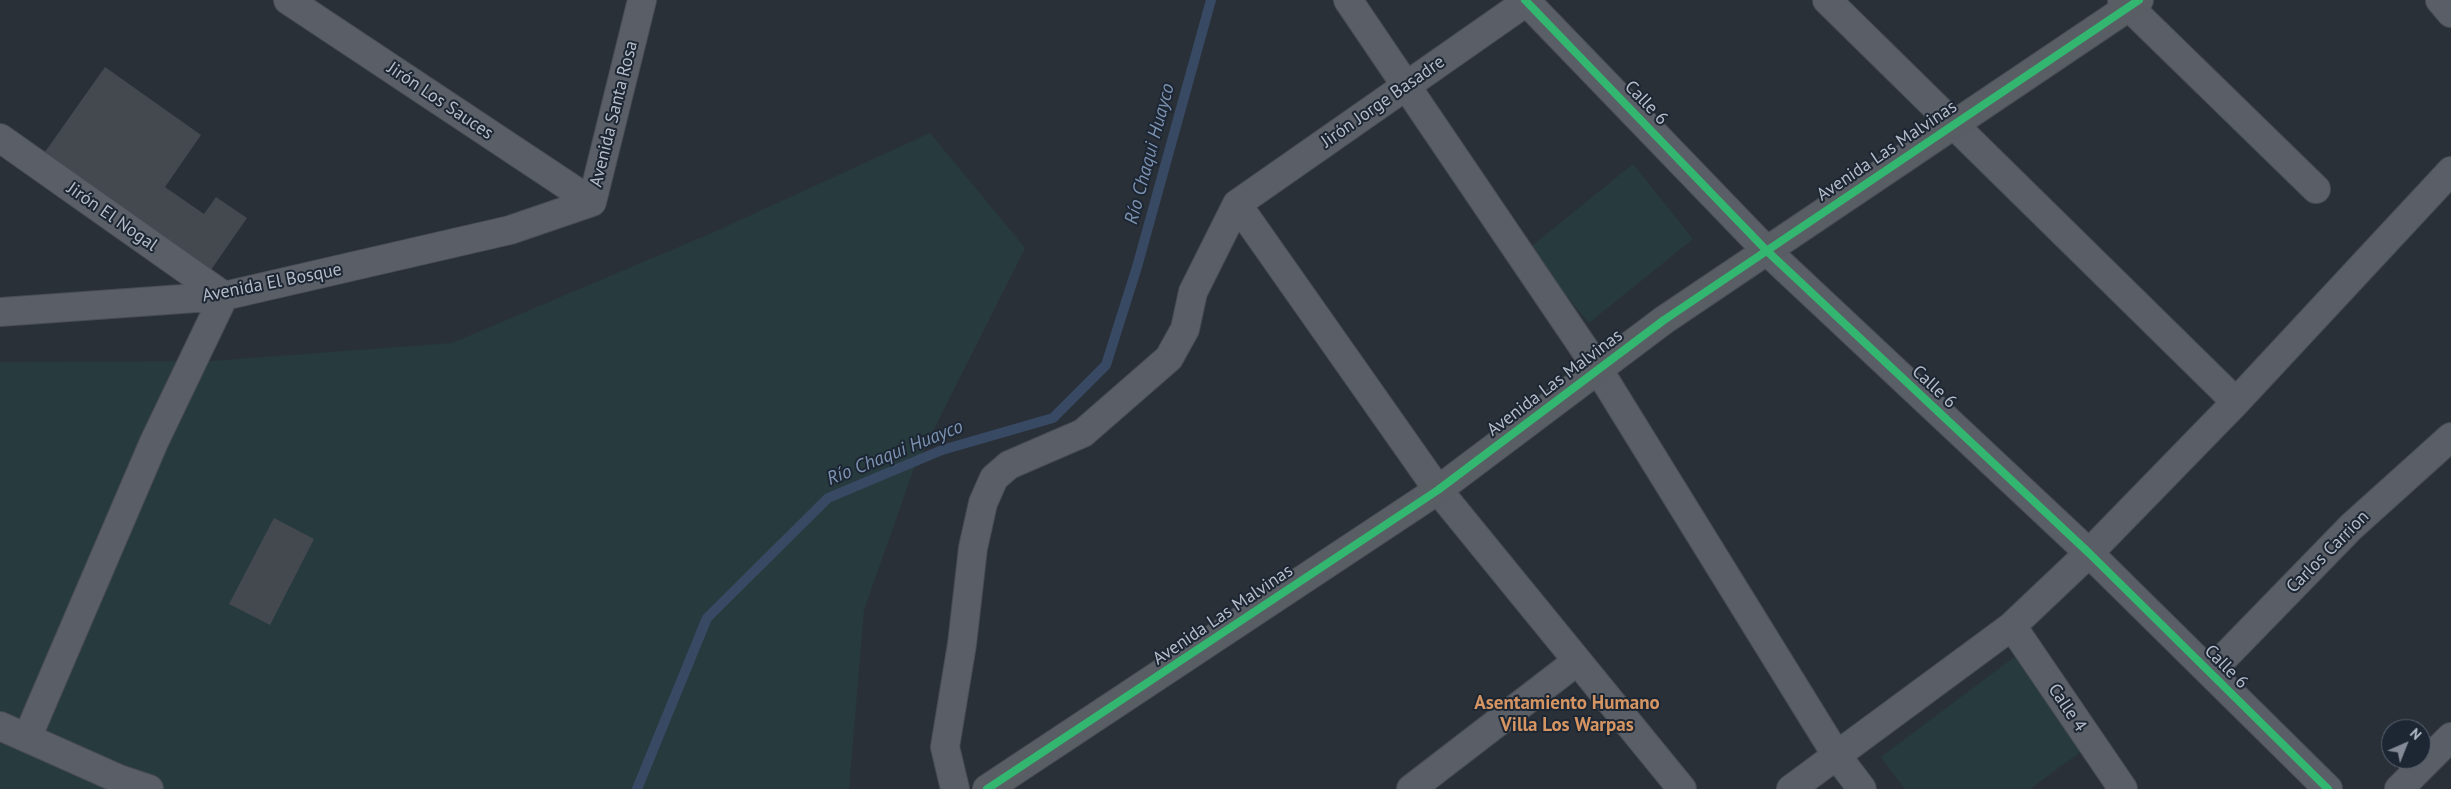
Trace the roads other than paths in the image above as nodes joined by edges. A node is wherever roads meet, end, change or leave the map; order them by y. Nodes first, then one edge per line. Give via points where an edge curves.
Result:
1 (288, 0) edge
2 (642, 0) edge
3 (1348, 0) edge
4 (1827, 0) edge
5 (2440, 0) edge
6 (1527, 1) edge
7 (2130, 2) edge
8 (2451, 13) edge
9 (1407, 84) junction
10 (1952, 125) junction
11 (0, 138) edge
12 (2451, 171) edge
13 (2316, 189) dead end
14 (592, 202) junction
15 (1237, 204) junction
16 (510, 230) joint
17 (1768, 251) junction
18 (224, 296) junction
19 (0, 312) edge
20 (1598, 369) junction
21 (2236, 402) junction
22 (2451, 437) edge
23 (1438, 490) junction
24 (2089, 554) junction
25 (2012, 626) junction
26 (1576, 662) junction
27 (2210, 672) junction
28 (0, 726) edge
29 (2451, 737) edge
30 (27, 738) junction
31 (1837, 756) junction
32 (149, 789) edge
33 (955, 789) edge
34 (987, 789) edge
35 (1411, 789) edge
36 (1682, 789) edge
37 (1791, 789) edge
38 (1862, 789) edge
39 (2123, 789) edge
40 (2328, 789) edge
41 (2399, 789) edge

1 - 14 street, Jirón Los Sauces
2 - 14 street, Avenida Santa Rosa
3 - 9 street
4 - 10 street
5 - 8 street
6 - 9 street, Jirón Jorge Basadre
6 - 17 street, Calle 6
7 - 10 street, Avenida Las Malvinas
7 - 13 street
9 - 15 street, Jirón Jorge Basadre
9 - 20 street
10 - 17 street, Avenida Las Malvinas
10 - 21 street
11 - 18 street, Jirón El Nogal
12 - 21 street
14 - 16 street, Avenida Santa Rosa
15 - 23 street
15 - 33 street via 1193,292 1185,328 1169,358 1083,433 1009,465 994,478 983,503 973,548 945,747
16 - 18 street, Avenida El Bosque
17 - 20 street, Avenida Las Malvinas via 1664,320
17 - 24 street, Calle 6
18 - 19 street, Avenida El Bosque
18 - 30 street via 154,442
20 - 23 street, Avenida Las Malvinas
20 - 31 street
21 - 24 street
22 - 27 street, Carlos Carrion via 2350,527
23 - 26 street
23 - 34 street, Avenida Las Malvinas
24 - 25 street
24 - 27 street, Calle 6
25 - 31 street
25 - 39 street, Calle 4
26 - 35 street
26 - 36 street
27 - 40 street, Calle 6
28 - 30 street
29 - 41 street
30 - 32 street
31 - 37 street
31 - 38 street

